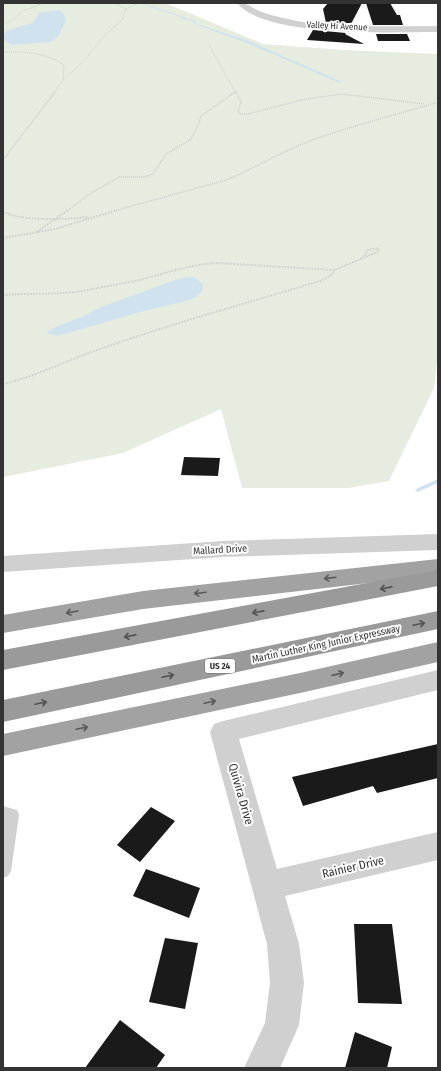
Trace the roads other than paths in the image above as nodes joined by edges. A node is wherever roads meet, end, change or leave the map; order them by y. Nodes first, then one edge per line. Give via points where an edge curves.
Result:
1 (241, 3) edge
2 (438, 29) edge
3 (438, 542) edge
4 (3, 564) edge
5 (438, 568) edge
6 (438, 578) edge
7 (438, 620) edge
8 (3, 624) edge
9 (438, 652) edge
10 (3, 660) edge
11 (438, 680) edge
12 (3, 711) edge
13 (3, 745) edge
14 (3, 812) edge
15 (438, 846) edge
16 (3, 871) edge
17 (267, 886) junction
18 (262, 1068) edge

1 - 2 street, Valley Hi Avenue via 262,15 310,25
3 - 4 street, Mallard Drive via 215,550
5 -> 8 highway via 144,600
6 -> 10 highway
12 -> 7 highway, Martin Luther King Junior Expressway / US 24
13 -> 9 highway
11 - 17 street, Quivira Drive via 223,732
14 - 16 lane via 12,815
15 - 17 street, Rainier Drive
17 - 18 street, Quivira Drive via 284,944 287,983 282,1025

